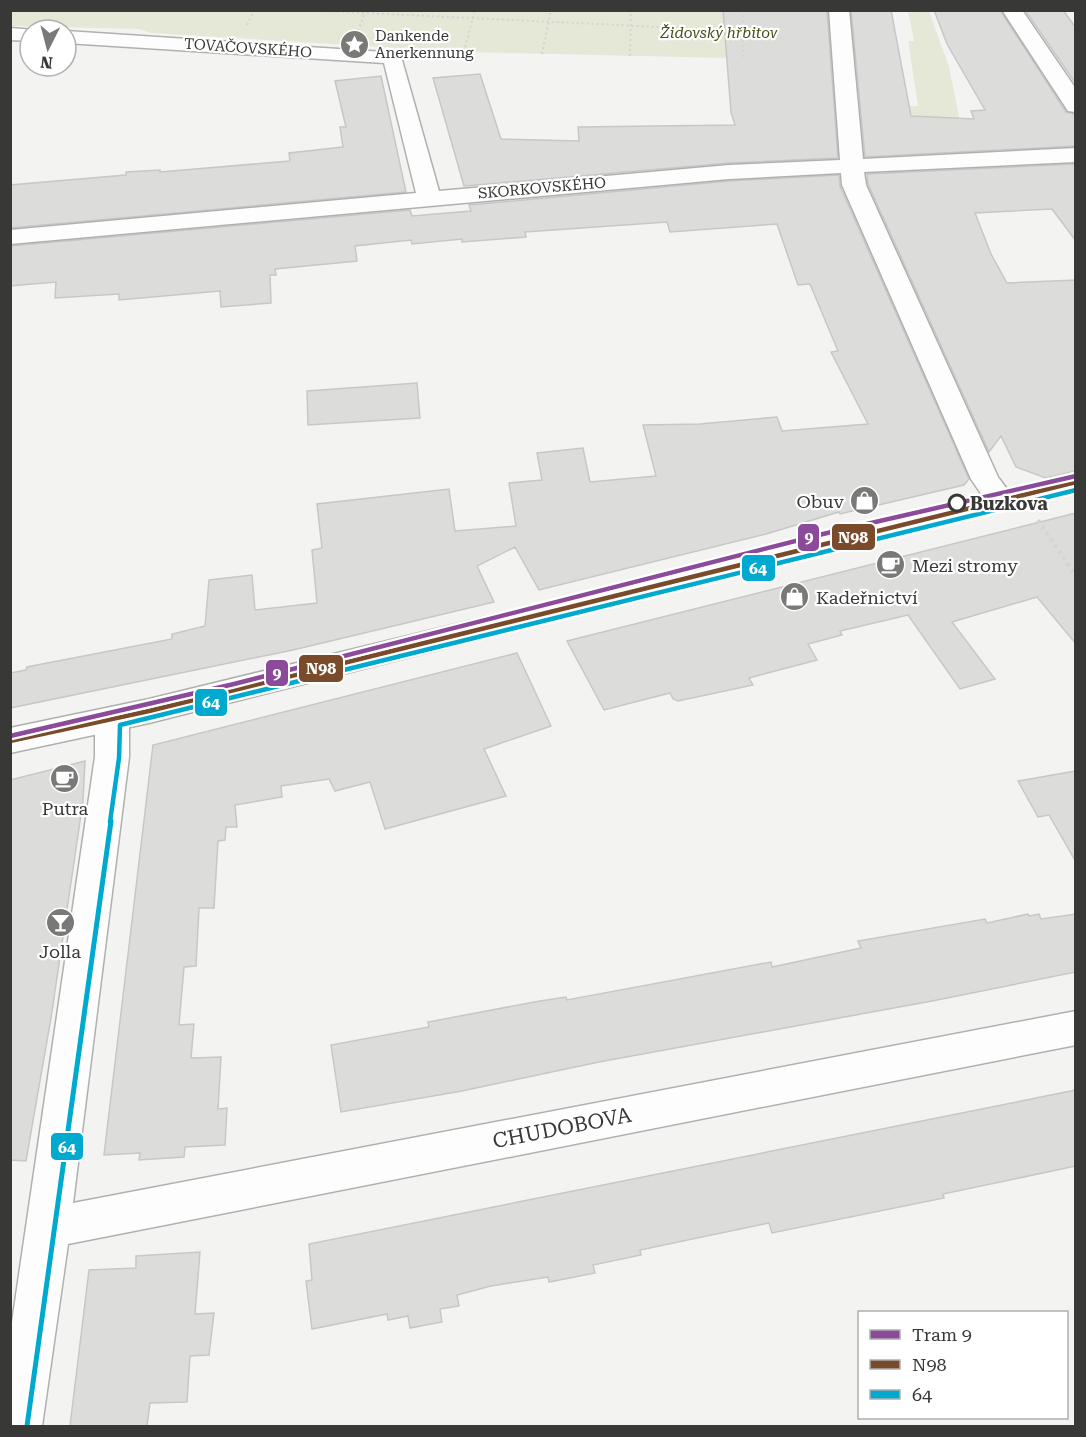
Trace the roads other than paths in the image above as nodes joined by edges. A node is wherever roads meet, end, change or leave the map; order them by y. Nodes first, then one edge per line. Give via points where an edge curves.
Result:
1 (839, 10) edge
2 (1012, 10) edge
3 (78, 38) edge
4 (1076, 106) edge
5 (1076, 155) edge
6 (852, 166) junction
7 (429, 198) junction
8 (10, 237) edge
9 (1076, 483) edge
10 (1000, 500) junction
11 (112, 718) junction
12 (10, 741) edge
13 (1076, 1028) edge
14 (49, 1228) junction
15 (19, 1426) edge

1 - 6 street
2 - 4 street
3 - 7 street, TOVAČOVSKÉHO via 393,57
5 - 6 street, SKORKOVSKÉHO
6 - 7 street, SKORKOVSKÉHO via 729,172
6 - 10 street via 854,185 985,478
7 - 8 street, SKORKOVSKÉHO
9 - 10 street
10 - 11 street
11 - 12 street
11 - 14 street via 112,757
13 - 14 street, CHUDOBOVA
14 - 15 street

